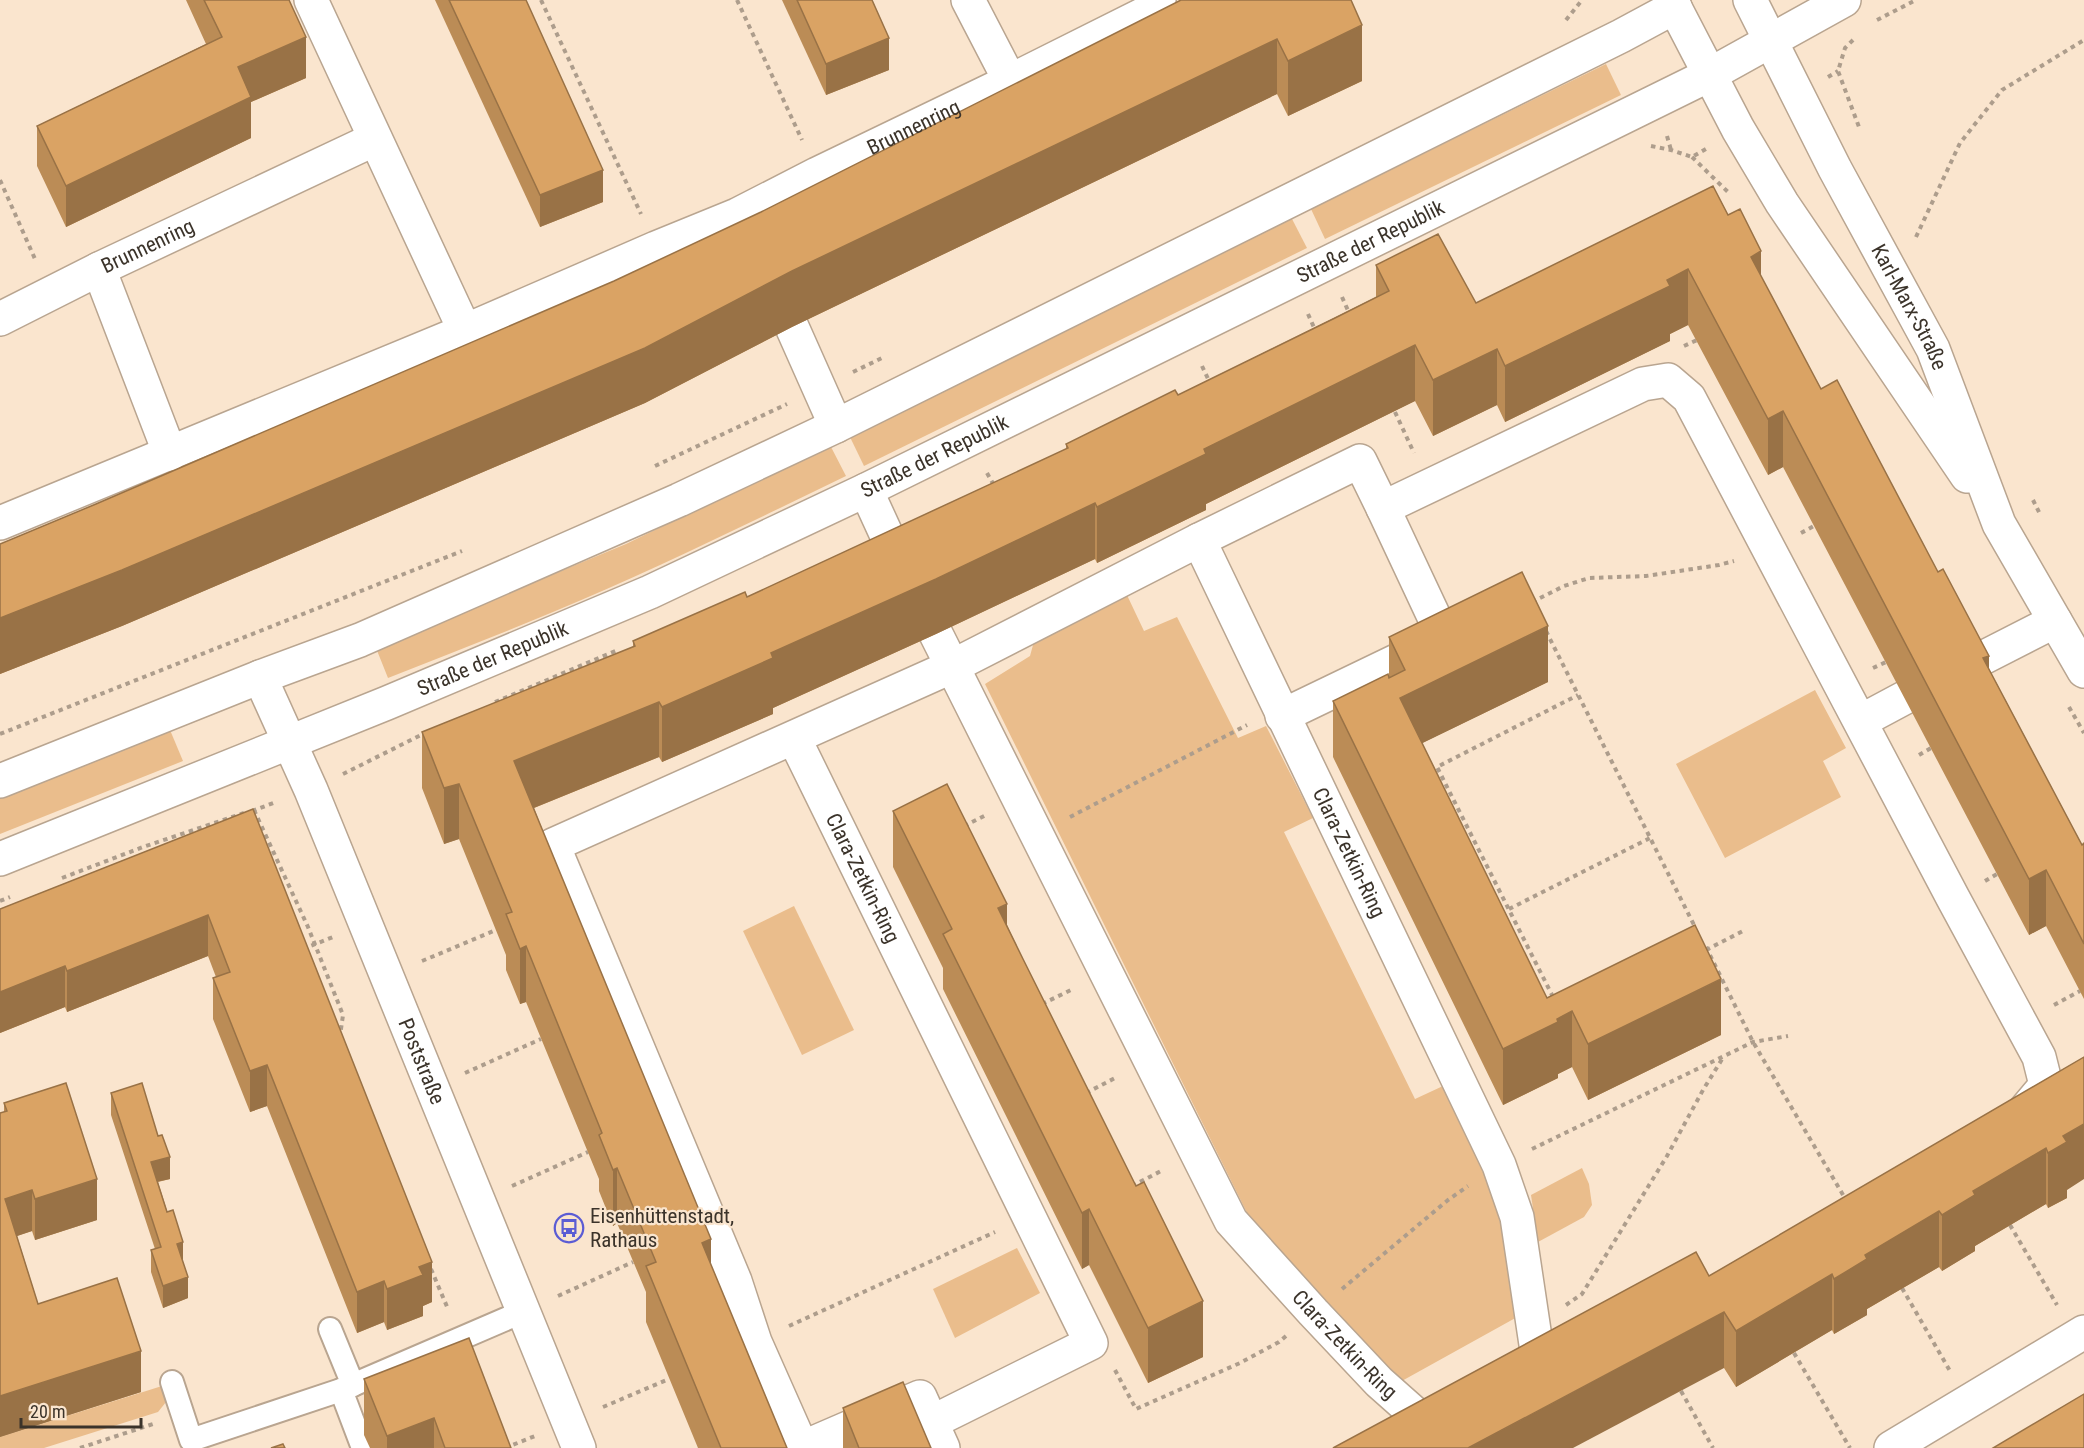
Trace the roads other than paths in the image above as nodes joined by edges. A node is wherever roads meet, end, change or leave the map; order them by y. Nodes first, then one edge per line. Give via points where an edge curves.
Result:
1 (310, 0) edge
2 (968, 0) edge
3 (1159, 0) edge
4 (1750, 0) edge
5 (1844, 0) edge
6 (1678, 2) edge
7 (1769, 40) junction
8 (1709, 75) junction
9 (1010, 81) junction
10 (375, 139) junction
11 (737, 215) junction
12 (752, 247) edge
13 (99, 269) junction
14 (0, 319) edge
15 (792, 327) dead end
16 (465, 331) junction
17 (837, 426) junction
18 (170, 454) junction
19 (866, 490) junction
20 (1383, 508) junction
21 (0, 522) edge
22 (1999, 524) junction
23 (1198, 540) junction
24 (907, 579) edge
25 (2055, 621) junction
26 (936, 634) dead end
27 (953, 666) junction
28 (1965, 667) edge
29 (2084, 671) edge
30 (260, 677) junction
31 (1904, 698) dead end
32 (1280, 712) junction
33 (1860, 721) junction
34 (794, 738) junction
35 (290, 742) junction
36 (0, 781) edge
37 (0, 859) edge
38 (1991, 1133) edge
39 (522, 1312) junction
40 (330, 1329) dead end
41 (2080, 1335) edge
42 (1570, 1355) edge
43 (1540, 1371) junction
44 (172, 1382) dead end
45 (347, 1387) junction
46 (1506, 1390) edge
47 (1465, 1412) edge
48 (573, 1435) edge
49 (937, 1435) edge
50 (363, 1448) edge
51 (802, 1448) edge
52 (1891, 1448) edge

1 - 10 street
2 - 9 street
3 - 9 street, Brunnenring via 1144,14
4 - 7 street, Karl-Marx-Straße
5 - 7 street, Straße der Republik
6 - 8 street
6 - 17 street via 1621,36
7 - 8 street, Straße der Republik
7 - 22 street, Karl-Marx-Straße via 1933,349
8 - 19 street, Straße der Republik
8 - 22 street via 1782,203
9 - 11 street, Brunnenring
10 - 13 street, Brunnenring
10 - 16 street
11 - 12 street
11 - 16 street, Brunnenring
13 - 14 street
13 - 18 street, Brunnenring
15 - 17 street
16 - 18 street, Brunnenring
17 - 30 street via 381,631
18 - 21 street, Brunnenring
19 - 24 street
19 - 35 street, Straße der Republik via 650,592
20 - 23 street via 1360,461
20 - 32 street via 1444,638
20 - 33 street via 1643,384 1668,380 1689,398
22 - 25 street, Karl-Marx-Straße
23 - 27 street
23 - 32 street, Clara-Zetkin-Ring
25 - 28 street
25 - 29 street, Karl-Marx-Straße
26 - 27 street, Clara-Zetkin-Ring
27 - 34 street
27 - 47 street, Clara-Zetkin-Ring via 1231,1221 1379,1382 1418,1436
30 - 35 street, Poststraße
30 - 36 street
31 - 33 street
32 - 43 street, Clara-Zetkin-Ring via 1499,1165 1517,1217
33 - 38 street via 2040,1056 2046,1085 2021,1115
34 - 49 street, Clara-Zetkin-Ring via 1091,1343
34 - 51 street via 553,845
35 - 37 street, Straße der Republik
35 - 39 street, Poststraße
39 - 45 lane
39 - 48 street, Poststraße
40 - 45 lane
41 - 52 street
42 - 43 street
43 - 46 street
44 - 45 lane via 191,1440
45 - 50 lane
49 - 51 street via 920,1397

